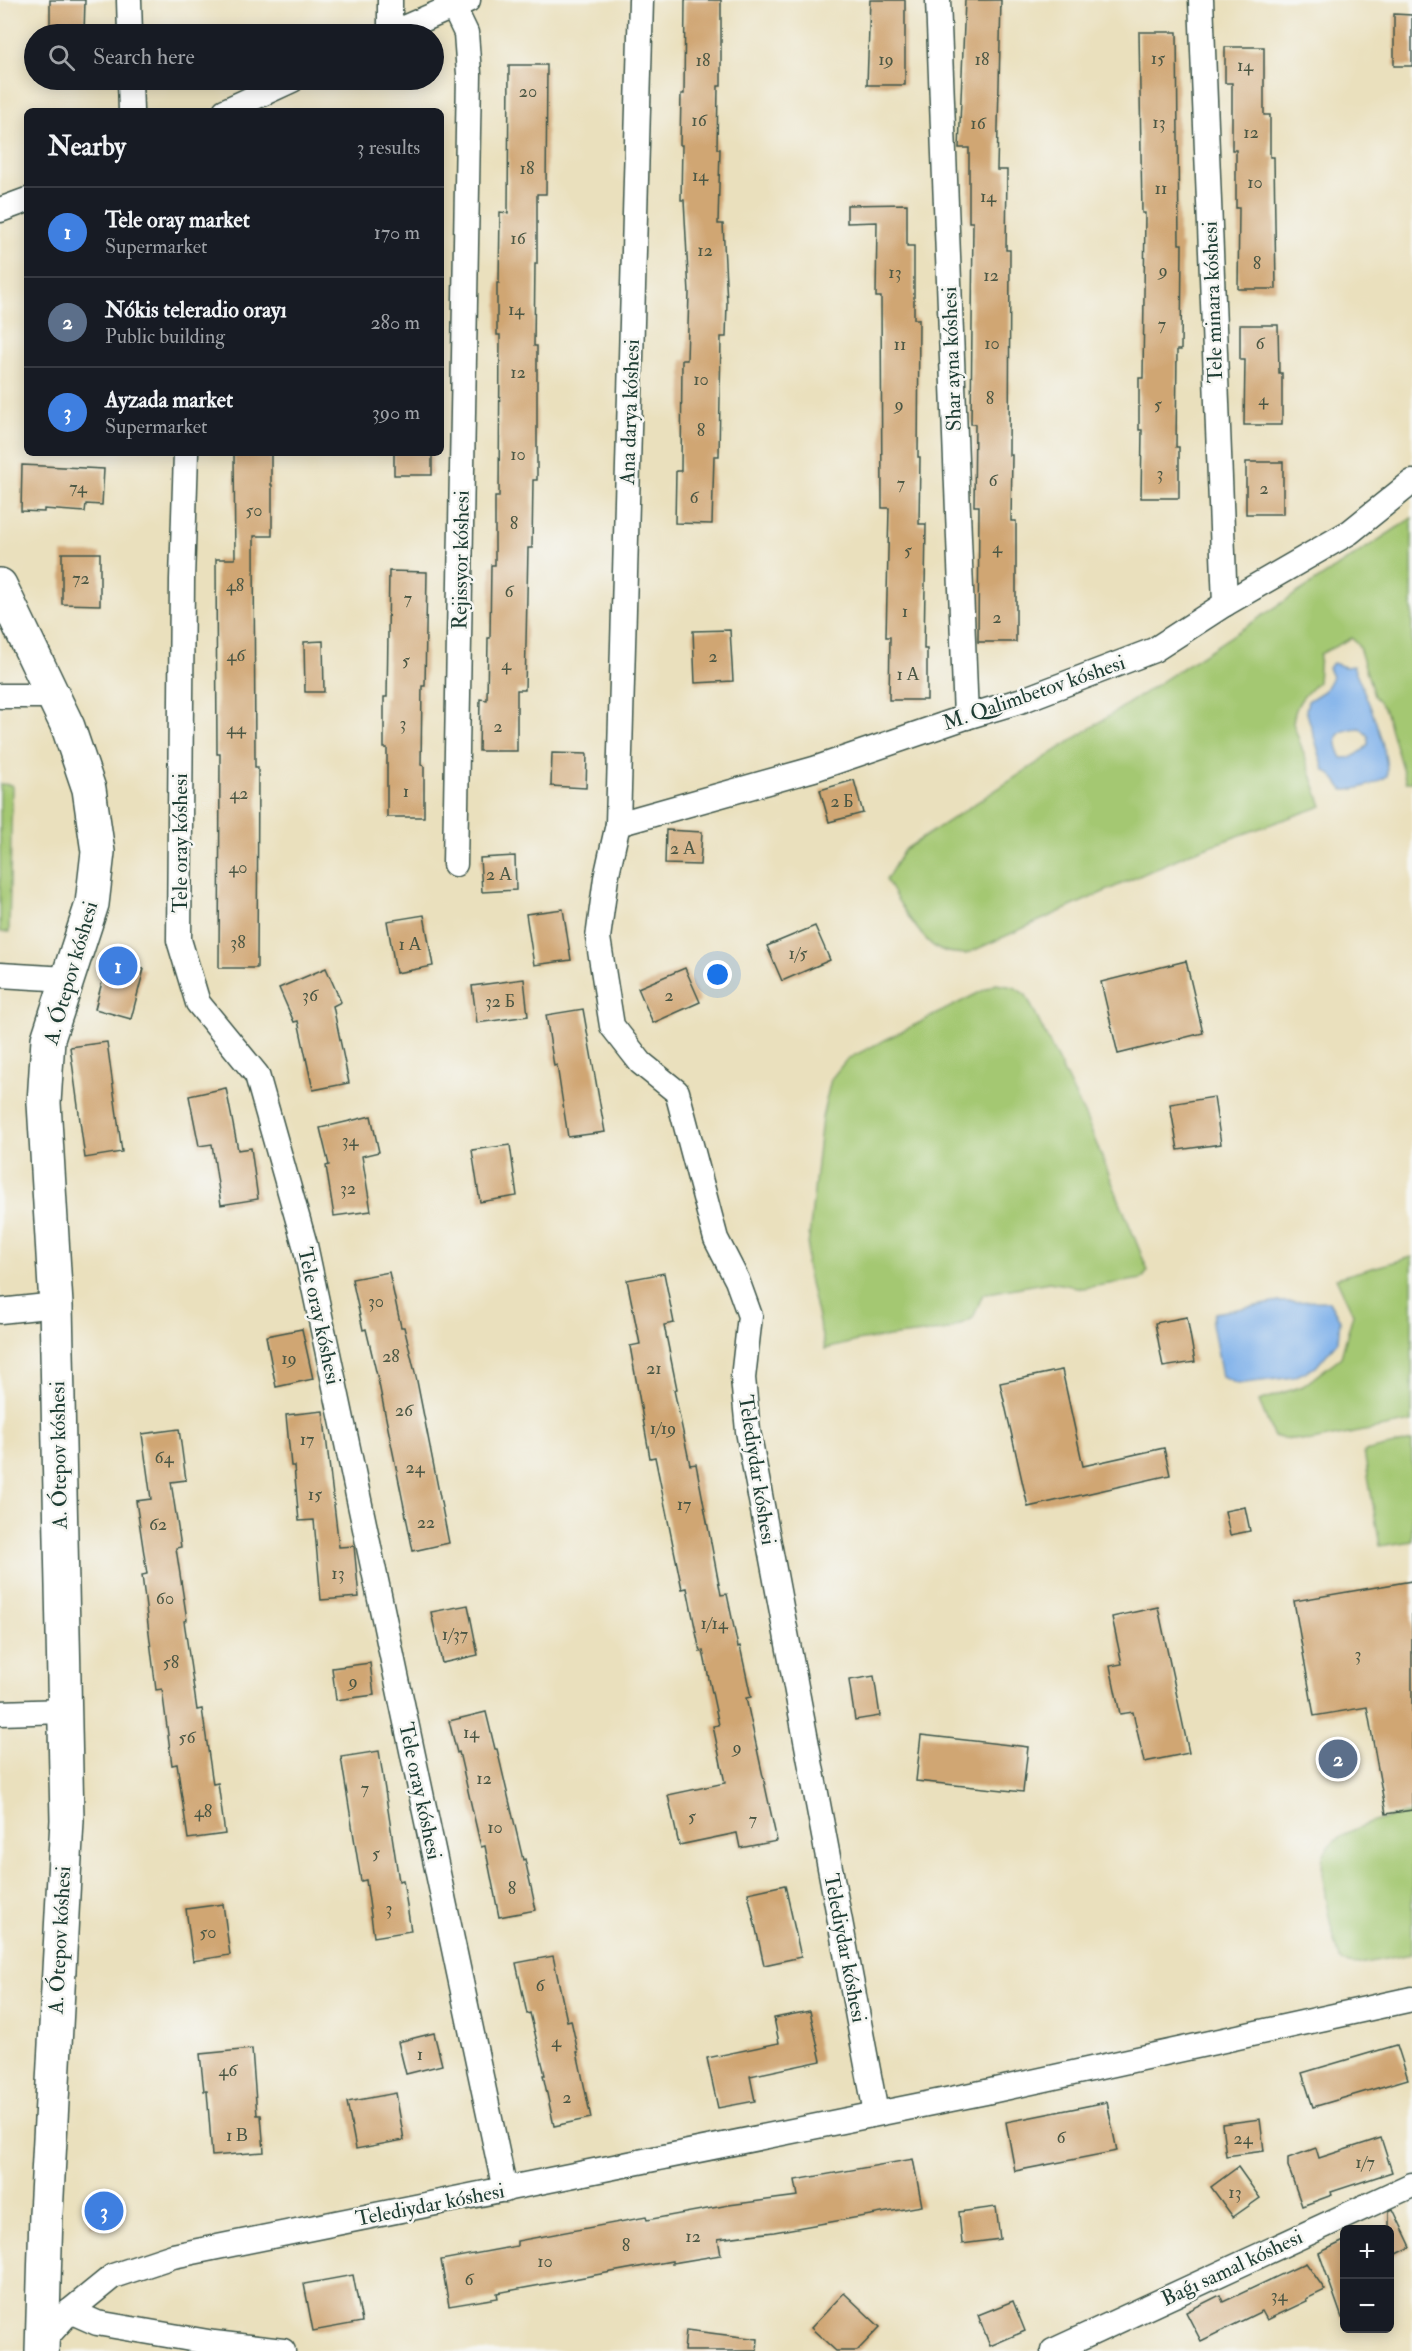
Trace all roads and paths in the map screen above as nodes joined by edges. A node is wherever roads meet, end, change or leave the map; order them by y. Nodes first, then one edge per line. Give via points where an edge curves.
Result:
1 (129, 0) edge
2 (390, 0) edge
3 (641, 0) edge
4 (938, 0) edge
5 (1201, 0) edge
6 (461, 4) edge
7 (130, 24) edge
8 (390, 24) edge
9 (414, 24) edge
10 (130, 90) edge
11 (270, 90) edge
12 (131, 108) edge
13 (231, 108) edge
14 (24, 201) edge
15 (0, 210) edge
16 (186, 456) edge
17 (1412, 482) edge
18 (0, 585) edge
19 (1225, 604) junction
20 (0, 696) edge
21 (54, 696) junction
22 (966, 717) junction
23 (618, 824) junction
24 (455, 864) dead end
25 (0, 975) edge
26 (67, 979) junction
27 (56, 1305) junction
28 (0, 1311) edge
29 (65, 1712) junction
30 (0, 1713) edge
31 (1412, 1999) edge
32 (876, 2113) junction
33 (1412, 2185) edge
34 (505, 2190) junction
35 (70, 2311) junction
36 (42, 2346) edge
37 (283, 2351) edge
38 (1053, 2351) edge

1 - 7 street
2 - 8 street
3 - 23 street, Ana darya kóshesi
4 - 22 street, Shar ayna kóshesi
5 - 19 street, Tele minara kóshesi
6 - 9 street
6 - 24 street, Rejissyor kóshesi via 470,74
10 - 12 street
11 - 13 street
14 - 15 street
16 - 34 street, Tele oray kóshesi via 179,940 198,1003 257,1075 305,1245
17 - 19 street, M. Qalimbetov kóshesi via 1350,532
18 - 21 street, A. Ótepov kóshesi
19 - 22 street, M. Qalimbetov kóshesi via 1154,650 1023,700
20 - 21 street
21 - 26 street, A. Ótepov kóshesi via 89,789 98,852 92,904
22 - 23 street, M. Qalimbetov kóshesi via 814,769
23 - 32 street, Telediydar kóshesi via 598,938 612,1026 641,1063 677,1092 716,1239 738,1280 750,1316 743,1378 748,1431
25 - 26 street
26 - 27 street, A. Ótepov kóshesi via 48,1039 44,1103
27 - 28 street
27 - 29 street, A. Ótepov kóshesi
29 - 30 street
29 - 36 street, A. Ótepov kóshesi via 67,1820
31 - 32 street, Telediydar kóshesi via 1110,2067
32 - 34 street, Telediydar kóshesi
33 - 38 street, Baǵı samal kóshesi
34 - 35 street, Telediydar kóshesi via 173,2256 114,2276
35 - 36 street, Telediydar kóshesi
35 - 37 street via 97,2323

